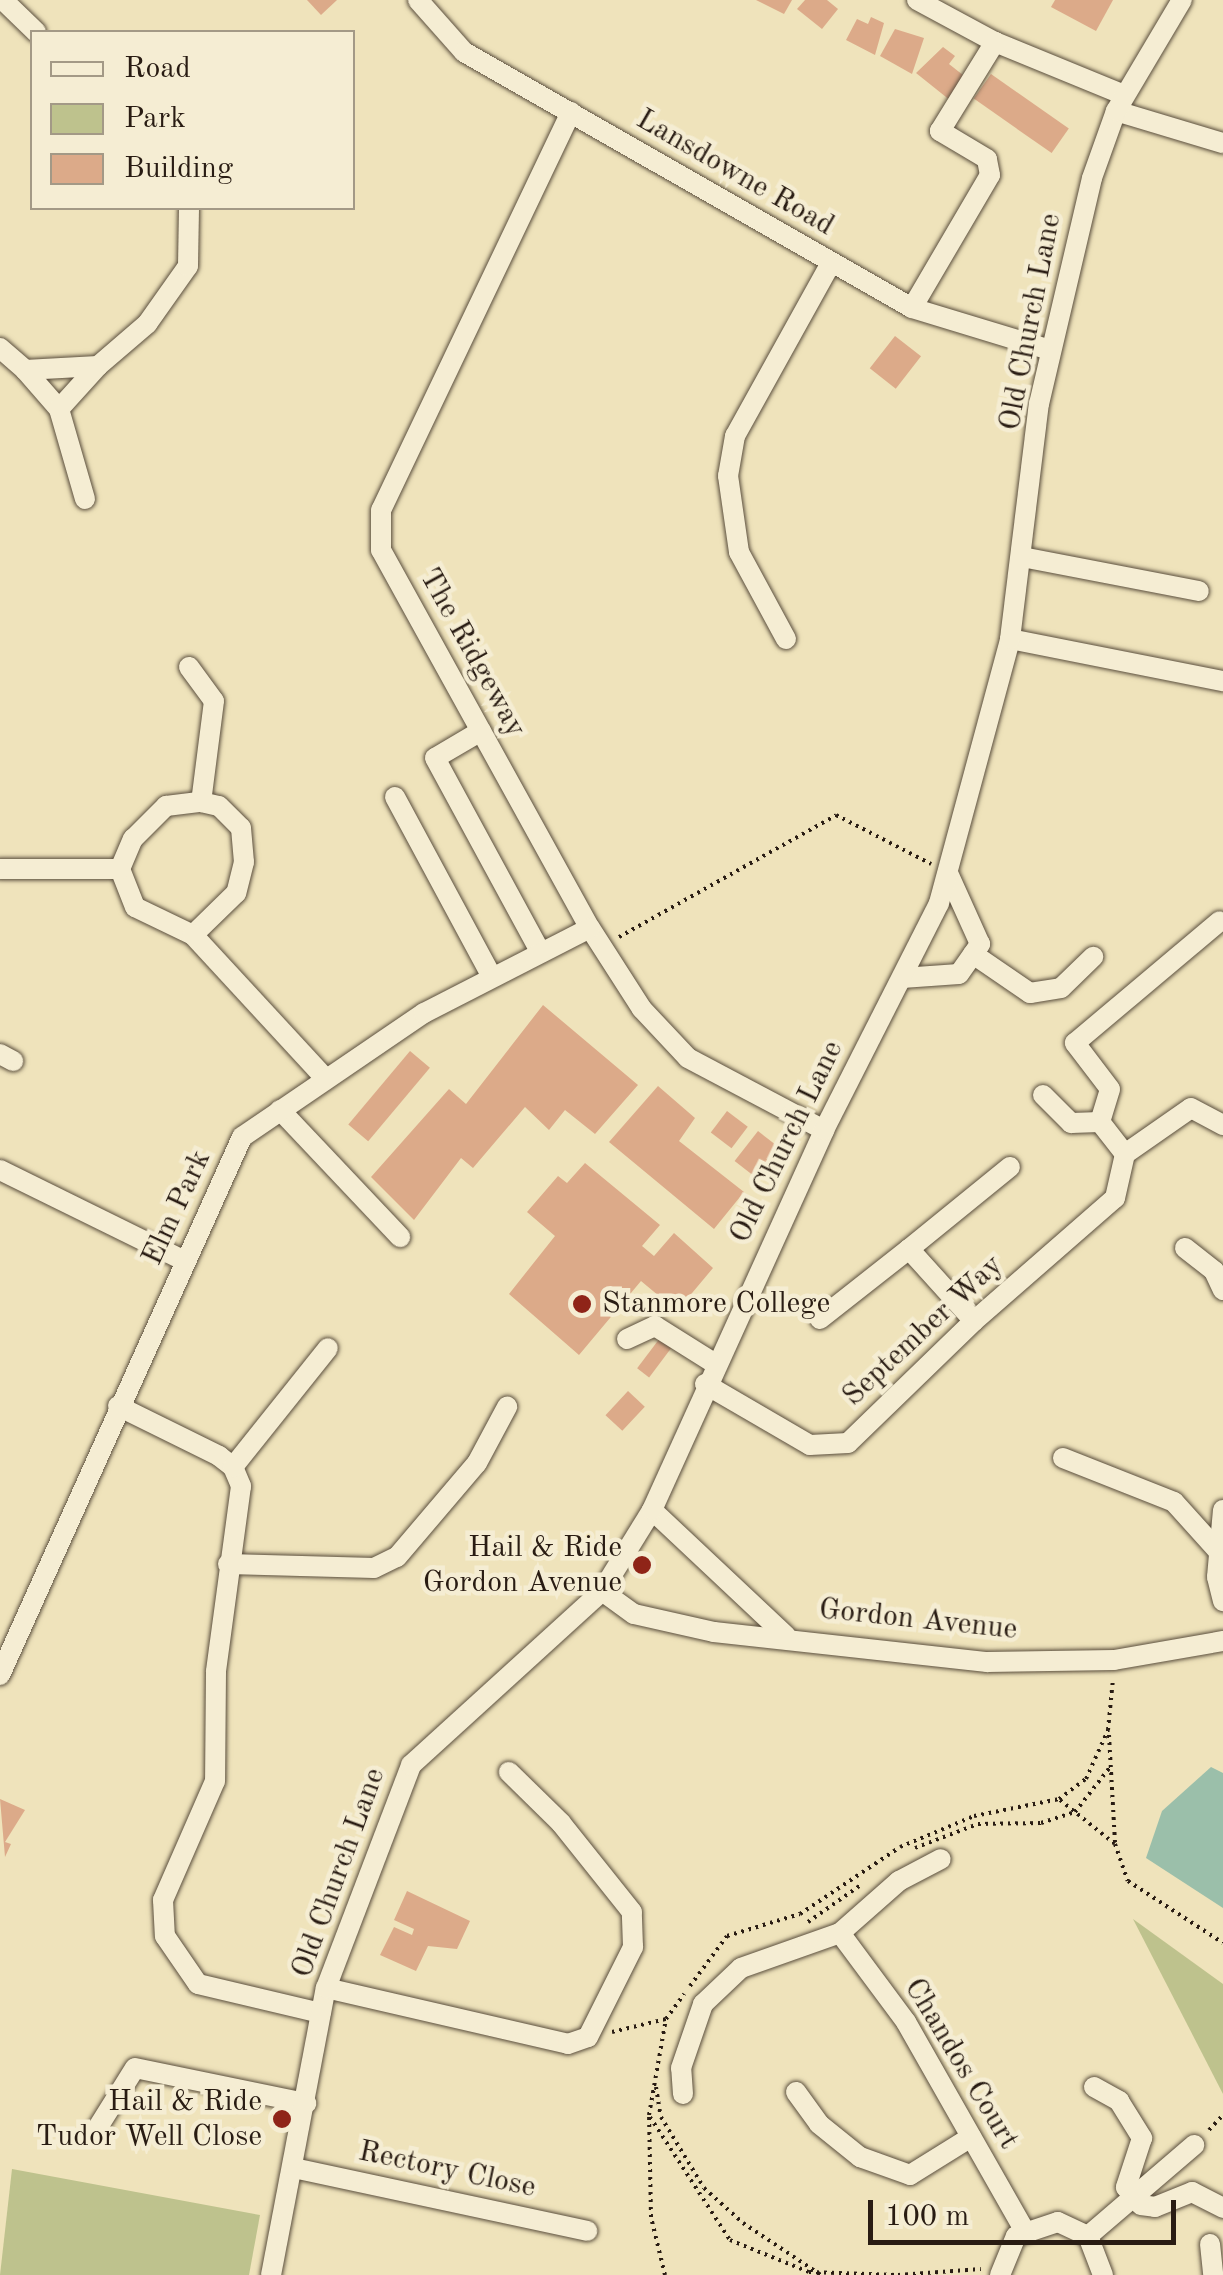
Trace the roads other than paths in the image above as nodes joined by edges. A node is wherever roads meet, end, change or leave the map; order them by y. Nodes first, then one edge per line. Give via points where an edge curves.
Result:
1 (3, 0) edge
2 (418, 0) edge
3 (917, 0) edge
4 (1182, 0) edge
5 (34, 30) edge
6 (995, 42) junction
7 (1120, 103) junction
8 (571, 112) junction
9 (1223, 143) edge
10 (190, 210) edge
11 (831, 263) junction
12 (912, 308) junction
13 (0, 348) edge
14 (1050, 350) junction
15 (98, 366) junction
16 (25, 370) junction
17 (59, 409) junction
18 (85, 498) dead end
19 (1022, 558) junction
20 (1199, 592) dead end
21 (786, 639) dead end
22 (1010, 639) junction
23 (190, 667) dead end
24 (1223, 681) edge
25 (482, 731) junction
26 (395, 797) dead end
27 (201, 802) junction
28 (0, 869) edge
29 (120, 869) junction
30 (948, 872) junction
31 (1220, 921) dead end
32 (590, 928) junction
33 (193, 935) junction
34 (540, 951) junction
35 (973, 954) junction
36 (1092, 958) dead end
37 (492, 975) junction
38 (902, 978) junction
39 (326, 1079) junction
40 (1043, 1095) dead end
41 (280, 1110) junction
42 (1100, 1122) junction
43 (1223, 1125) edge
44 (824, 1130) junction
45 (1125, 1154) junction
46 (1010, 1167) dead end
47 (0, 1170) edge
48 (400, 1237) dead end
49 (1185, 1248) dead end
50 (909, 1249) junction
51 (185, 1261) junction
52 (1223, 1290) edge
53 (820, 1319) dead end
54 (974, 1321) junction
55 (627, 1339) dead end
56 (328, 1348) dead end
57 (714, 1364) junction
58 (706, 1384) junction
59 (118, 1406) junction
60 (507, 1407) dead end
61 (1063, 1458) dead end
62 (233, 1467) junction
63 (652, 1510) junction
64 (1223, 1510) edge
65 (1220, 1552) junction
66 (228, 1564) junction
67 (602, 1592) junction
68 (1223, 1600) edge
69 (786, 1636) junction
70 (1223, 1641) edge
71 (0, 1676) edge
72 (510, 1772) dead end
73 (941, 1859) dead end
74 (840, 1933) junction
75 (326, 1988) junction
76 (321, 2013) junction
77 (1094, 2087) dead end
78 (796, 2092) dead end
79 (683, 2094) dead end
80 (306, 2103) junction
81 (94, 2132) dead end
82 (970, 2137) junction
83 (1194, 2145) dead end
84 (294, 2168) junction
85 (1132, 2194) junction
86 (1223, 2208) edge
87 (1024, 2230) junction
88 (587, 2231) dead end
89 (1088, 2236) junction
90 (1210, 2244) dead end
91 (1000, 2271) edge
92 (270, 2275) edge
93 (1103, 2275) edge
94 (1212, 2275) edge

1 - 5 street
2 - 8 street, Lansdowne Road via 464,52
3 - 6 street
4 - 7 street, Old Church Lane
6 - 7 street
6 - 12 street via 940,131 987,159 990,175
7 - 9 street
7 - 14 street, Old Church Lane via 1092,178
8 - 11 street, Lansdowne Road
8 - 25 street, The Ridgeway via 381,510 381,550
10 - 15 street via 188,266 147,324
11 - 12 street, Lansdowne Road
11 - 21 street via 734,436 728,476 739,552
12 - 14 street, Lansdowne Road
13 - 16 street
14 - 19 street, Old Church Lane
15 - 16 street
15 - 17 street
16 - 17 street
17 - 18 street
19 - 20 street
19 - 22 street, Old Church Lane
22 - 24 street
22 - 30 street, Old Church Lane
23 - 27 street via 214,700
25 - 32 street, The Ridgeway
25 - 34 street via 435,758
26 - 37 street
27 - 29 street via 166,806 133,839
27 - 33 street via 219,806 241,828 244,862 236,892
28 - 29 street
29 - 33 street via 134,908
30 - 35 street via 980,944
30 - 38 street, Old Church Lane
31 - 42 street via 1075,1043 1110,1088
32 - 34 street, Elm Park
32 - 44 street, The Ridgeway via 642,1009 688,1058
33 - 39 street
34 - 37 street, Elm Park
35 - 36 street via 1030,992 1061,988
35 - 38 street via 959,974
37 - 39 street, Elm Park
38 - 44 street, Old Church Lane
39 - 41 street, Elm Park
40 - 42 street via 1071,1123
41 - 48 street
41 - 51 street, Elm Park via 242,1138
42 - 45 street
43 - 45 street via 1191,1108
44 - 57 street, Old Church Lane
45 - 54 street, September Way via 1115,1198
46 - 50 street
47 - 51 street
49 - 52 street via 1214,1272
50 - 53 street
50 - 54 street
51 - 59 street, Elm Park
54 - 58 street, September Way via 848,1443 810,1445
55 - 57 street via 654,1326
56 - 62 street
57 - 58 street, Old Church Lane
58 - 63 street, Old Church Lane
59 - 62 street
59 - 71 street, Elm Park
60 - 66 street via 478,1463 397,1557 374,1568
61 - 65 street via 1174,1502
62 - 66 street via 240,1508
63 - 67 street, Old Church Lane
63 - 69 street, Gordon Avenue
64 - 65 street
65 - 68 street
66 - 76 street via 216,1672 216,1781 162,1900 165,1936 198,1984
67 - 69 street, Gordon Avenue via 634,1614 714,1632
67 - 75 street, Old Church Lane via 412,1765
69 - 70 street, Gordon Avenue via 987,1662 1114,1660
72 - 75 street via 561,1822 632,1912 633,1947 588,2037 568,2044
73 - 74 street via 899,1881
74 - 79 street via 742,1968 722,1985 687,2040
74 - 82 street, Chandos Court via 906,2022
75 - 76 street, Old Church Lane
76 - 80 street, Old Church Lane
77 - 85 street via 1119,2101 1142,2138 1126,2187
78 - 82 street via 819,2124 860,2157 910,2175
80 - 81 street via 135,2068
80 - 84 street, Old Church Lane
82 - 87 street, Chandos Court
83 - 85 street
84 - 88 street, Rectory Close
84 - 92 street, Old Church Lane
85 - 86 street via 1145,2206 1192,2192
85 - 89 street
87 - 89 street via 1058,2222
87 - 91 street
89 - 93 street
90 - 94 street

